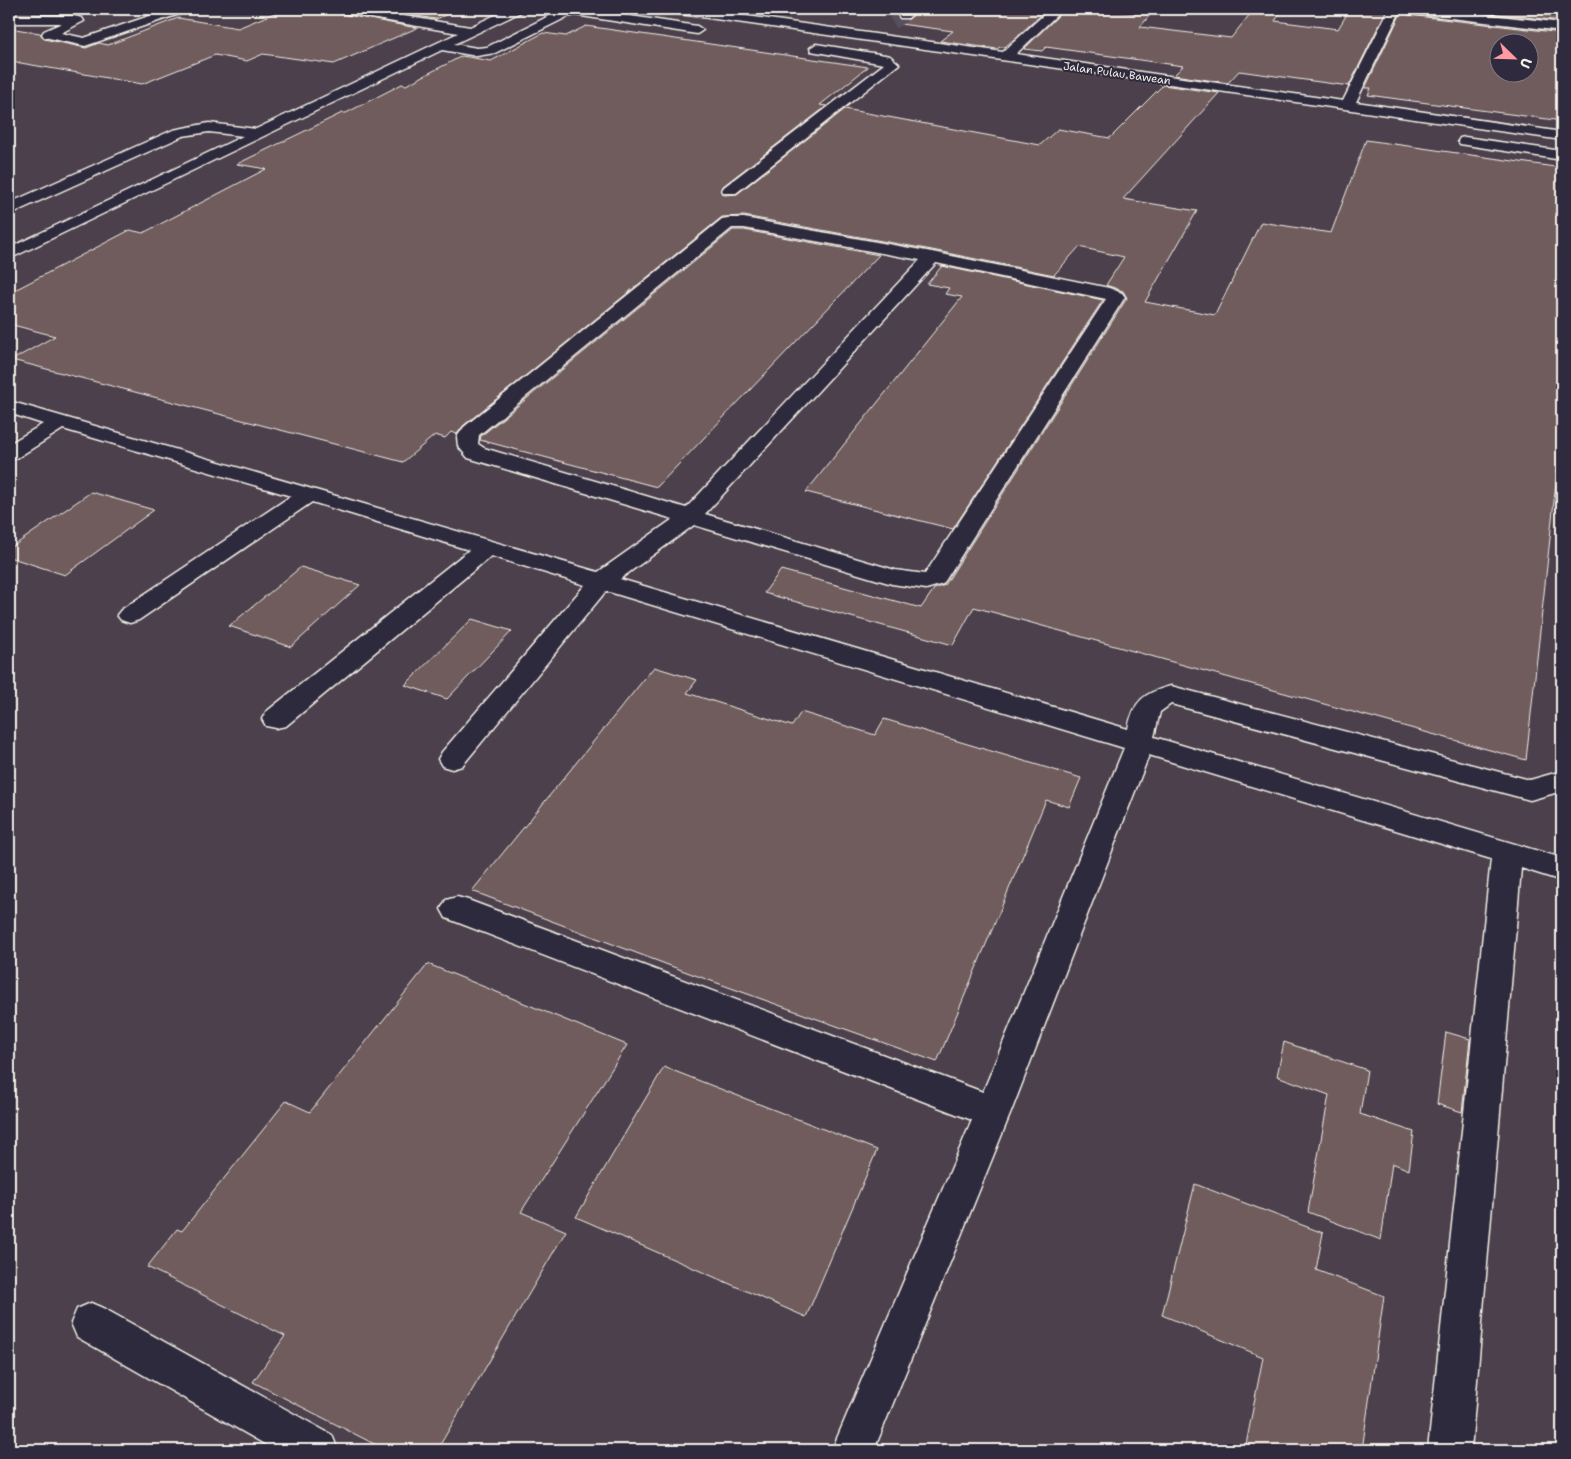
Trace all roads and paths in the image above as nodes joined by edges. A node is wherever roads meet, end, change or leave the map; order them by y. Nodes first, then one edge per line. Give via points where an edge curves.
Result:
1 (181, 9) edge
2 (342, 9) edge
3 (517, 9) edge
4 (672, 9) edge
5 (1057, 9) edge
6 (1395, 9) edge
7 (1408, 9) edge
8 (9, 19) edge
9 (105, 24) dead end
10 (132, 26) junction
11 (1562, 27) edge
12 (887, 28) tunnel mouth
13 (471, 31) junction
14 (708, 32) dead end
15 (874, 38) junction
16 (439, 46) junction
17 (806, 47) dead end
18 (1006, 56) junction
19 (1348, 106) junction
20 (258, 134) junction
21 (1562, 136) edge
22 (1447, 138) dead end
23 (1562, 156) edge
24 (730, 190) dead end
25 (9, 209) edge
26 (9, 254) edge
27 (932, 257) junction
28 (9, 407) edge
29 (60, 422) junction
30 (9, 453) edge
31 (309, 494) junction
32 (689, 518) junction
33 (485, 548) junction
34 (600, 582) junction
35 (130, 615) dead end
36 (276, 719) dead end
37 (1139, 744) junction
38 (452, 758) dead end
39 (1562, 781) edge
40 (1507, 852) junction
41 (1562, 869) edge
42 (457, 909) dead end
43 (993, 1112) junction
44 (90, 1323) dead end
45 (317, 1450) edge
46 (853, 1450) edge
47 (1450, 1450) edge

1 - 10 street
2 - 13 street
3 - 13 street
4 - 15 street, Jalan Pulau Bawean
5 - 18 street
6 - 19 street
7 - 11 street
8 - 10 street via 83,21 49,35 85,42
9 - 10 street
12 - 15 street
13 - 16 street
14 - 16 street via 575,11 490,50 477,52
15 - 18 street, Jalan Pulau Bawean
16 - 20 street
17 - 24 street via 885,59 892,64
18 - 19 street, Jalan Pulau Bawean
19 - 21 street, Jalan Pulau Bawean
20 - 25 street via 198,127
20 - 26 street
22 - 23 street
27 - 32 street
27 - 32 street via 1116,297 934,579 926,582 892,577
27 - 32 street via 744,222 728,223 466,436 466,443 476,453
28 - 29 street
29 - 30 street
29 - 31 street
31 - 33 street
31 - 35 street
32 - 34 street
33 - 34 street
33 - 36 street
34 - 37 street
34 - 38 street
37 - 39 street via 1148,707 1157,698 1171,695 1530,790
37 - 40 street
37 - 43 street
40 - 41 street
40 - 47 street
42 - 43 street
43 - 46 street
44 - 45 street

